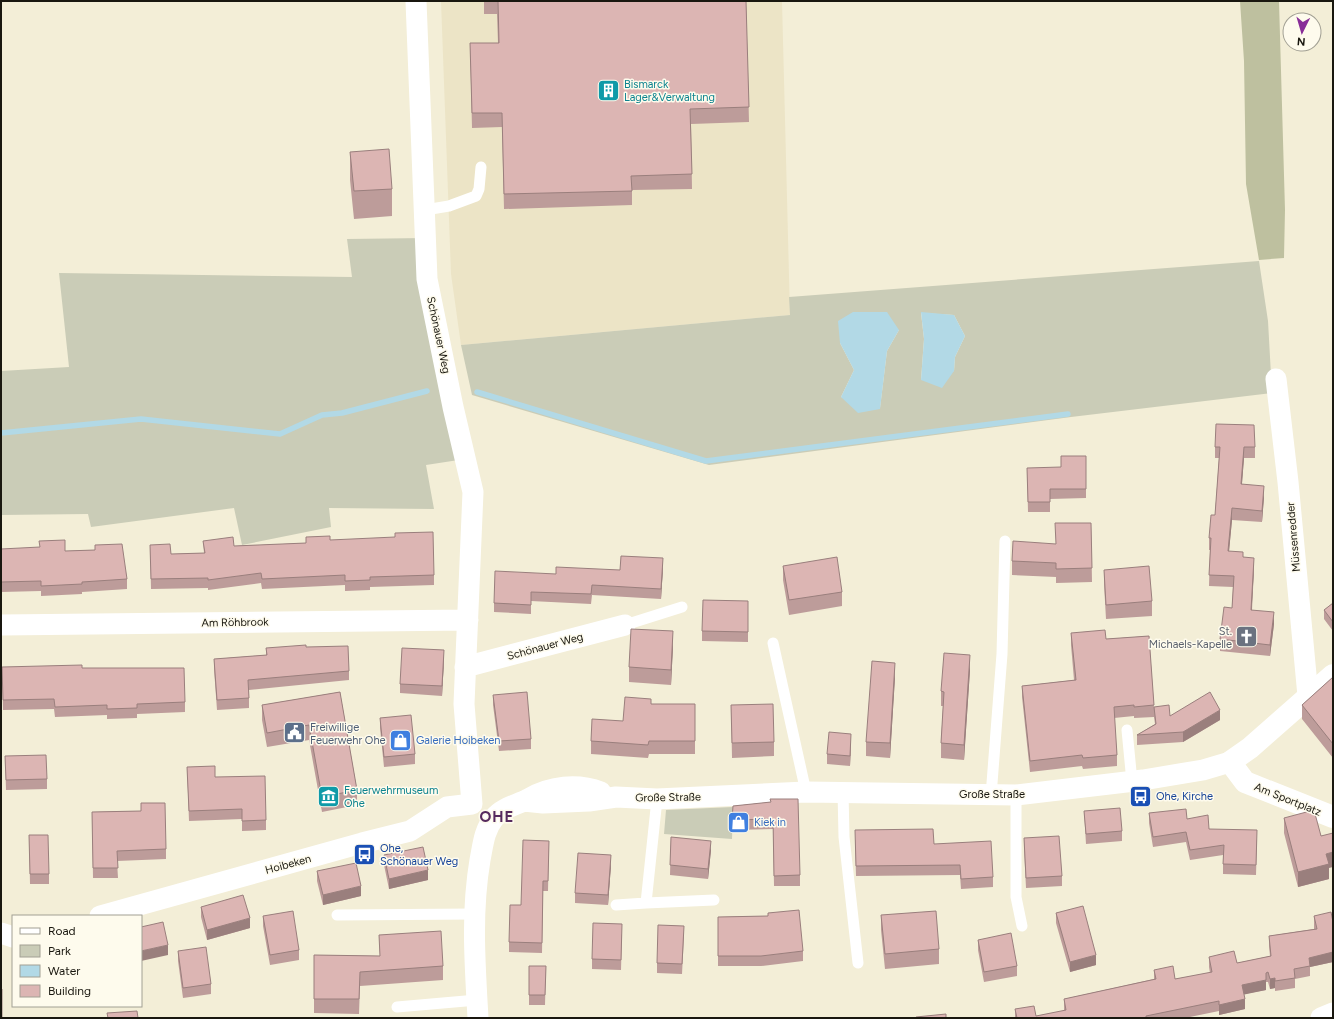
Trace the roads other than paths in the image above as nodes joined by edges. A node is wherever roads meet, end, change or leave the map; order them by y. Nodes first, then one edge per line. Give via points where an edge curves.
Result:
1 (416, 1) edge
2 (481, 168) dead end
3 (425, 210) junction
4 (1276, 379) dead end
5 (1006, 541) dead end
6 (682, 607) dead end
7 (468, 620) junction
8 (1, 625) edge
9 (625, 625) joint
10 (773, 643) dead end
11 (465, 667) junction
12 (1333, 675) edge
13 (1308, 696) junction
14 (1127, 730) dead end
15 (1230, 762) junction
16 (1132, 782) junction
17 (843, 791) junction
18 (806, 792) junction
19 (1016, 795) junction
20 (991, 796) junction
21 (657, 799) junction
22 (472, 804) junction
23 (495, 816) junction
24 (1333, 817) edge
25 (714, 900) dead end
26 (646, 903) junction
27 (616, 905) dead end
28 (474, 914) junction
29 (104, 915) edge
30 (337, 915) dead end
31 (1022, 926) dead end
32 (1, 933) edge
33 (12, 937) edge
34 (12, 943) edge
35 (1, 946) edge
36 (858, 963) dead end
37 (397, 1007) dead end
38 (478, 1009) edge
39 (1333, 1013) edge
40 (1322, 1018) edge

1 - 3 street, Schönauer Weg
2 - 3 lane via 476,196 449,206
3 - 7 street, Schönauer Weg via 427,279 473,492
4 - 13 street, Müssenredder
5 - 20 lane via 1002,654
6 - 9 lane
7 - 8 street, Am Röhbrook
7 - 11 street, Schönauer Weg
9 - 11 street, Schönauer Weg
10 - 18 lane
11 - 22 street, Schönauer Weg via 465,733
12 - 13 street, Große Straße
13 - 15 street, Große Straße via 1250,748
14 - 16 lane
15 - 16 street, Große Straße via 1203,770
15 - 24 street, Am Sportplatz via 1245,782
16 - 19 street, Große Straße
17 - 18 street, Große Straße
17 - 20 street, Große Straße
17 - 36 lane via 844,837
18 - 21 street, Große Straße
19 - 20 street, Große Straße
19 - 31 lane via 1016,897
21 - 23 street, Große Straße via 616,798 543,803 524,801
21 - 26 lane
22 - 23 street
22 - 29 street, Hoibeken via 447,807 410,831
23 - 28 street, Große Straße via 486,830 483,842
25 - 26 lane
26 - 27 lane
28 - 30 lane
28 - 38 street, Große Straße
32 - 33 street
34 - 35 street
37 - 38 lane
39 - 40 street

